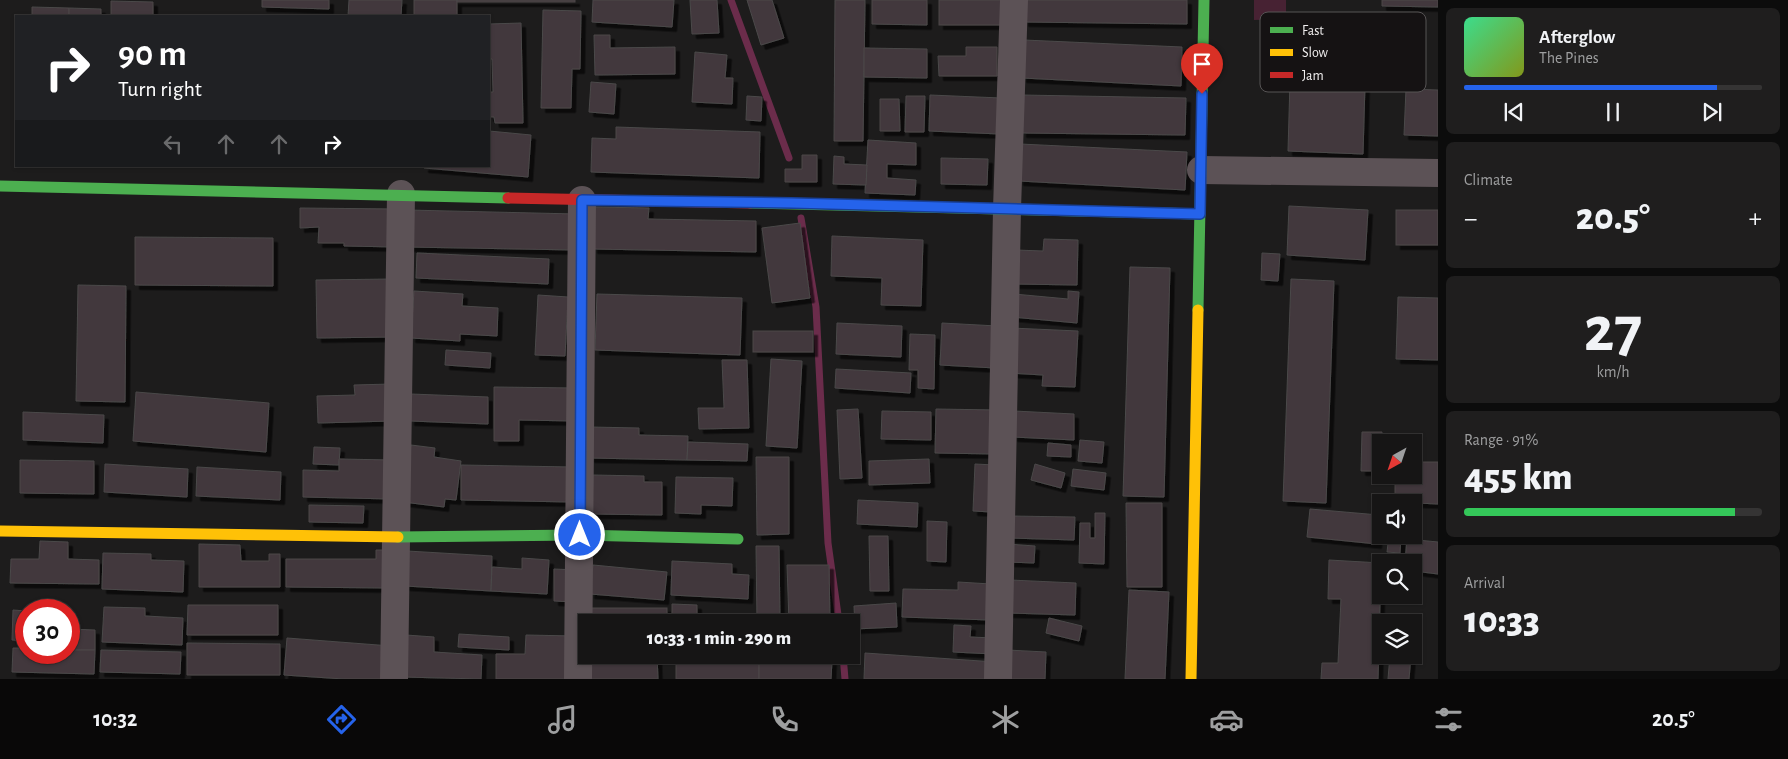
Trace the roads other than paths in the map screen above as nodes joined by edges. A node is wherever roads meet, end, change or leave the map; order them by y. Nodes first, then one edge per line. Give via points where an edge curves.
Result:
1 (1014, 0) edge
2 (1204, 0) edge
3 (1201, 170) junction
4 (1438, 173) edge
5 (0, 186) edge
6 (401, 194) junction
7 (582, 200) junction
8 (1007, 209) junction
9 (1200, 214) junction
10 (0, 531) edge
11 (580, 535) junction
12 (398, 536) junction
13 (738, 539) dead end
14 (394, 679) edge
15 (578, 679) edge
16 (998, 679) edge
17 (1191, 679) edge

1 - 8 street
2 - 3 street
3 - 4 street
3 - 9 street
5 - 6 street
6 - 7 street
6 - 12 street
7 - 8 street
7 - 11 street
8 - 9 street
8 - 16 street
9 - 17 street
10 - 12 street
11 - 12 street
11 - 13 street
11 - 15 street
12 - 14 street

